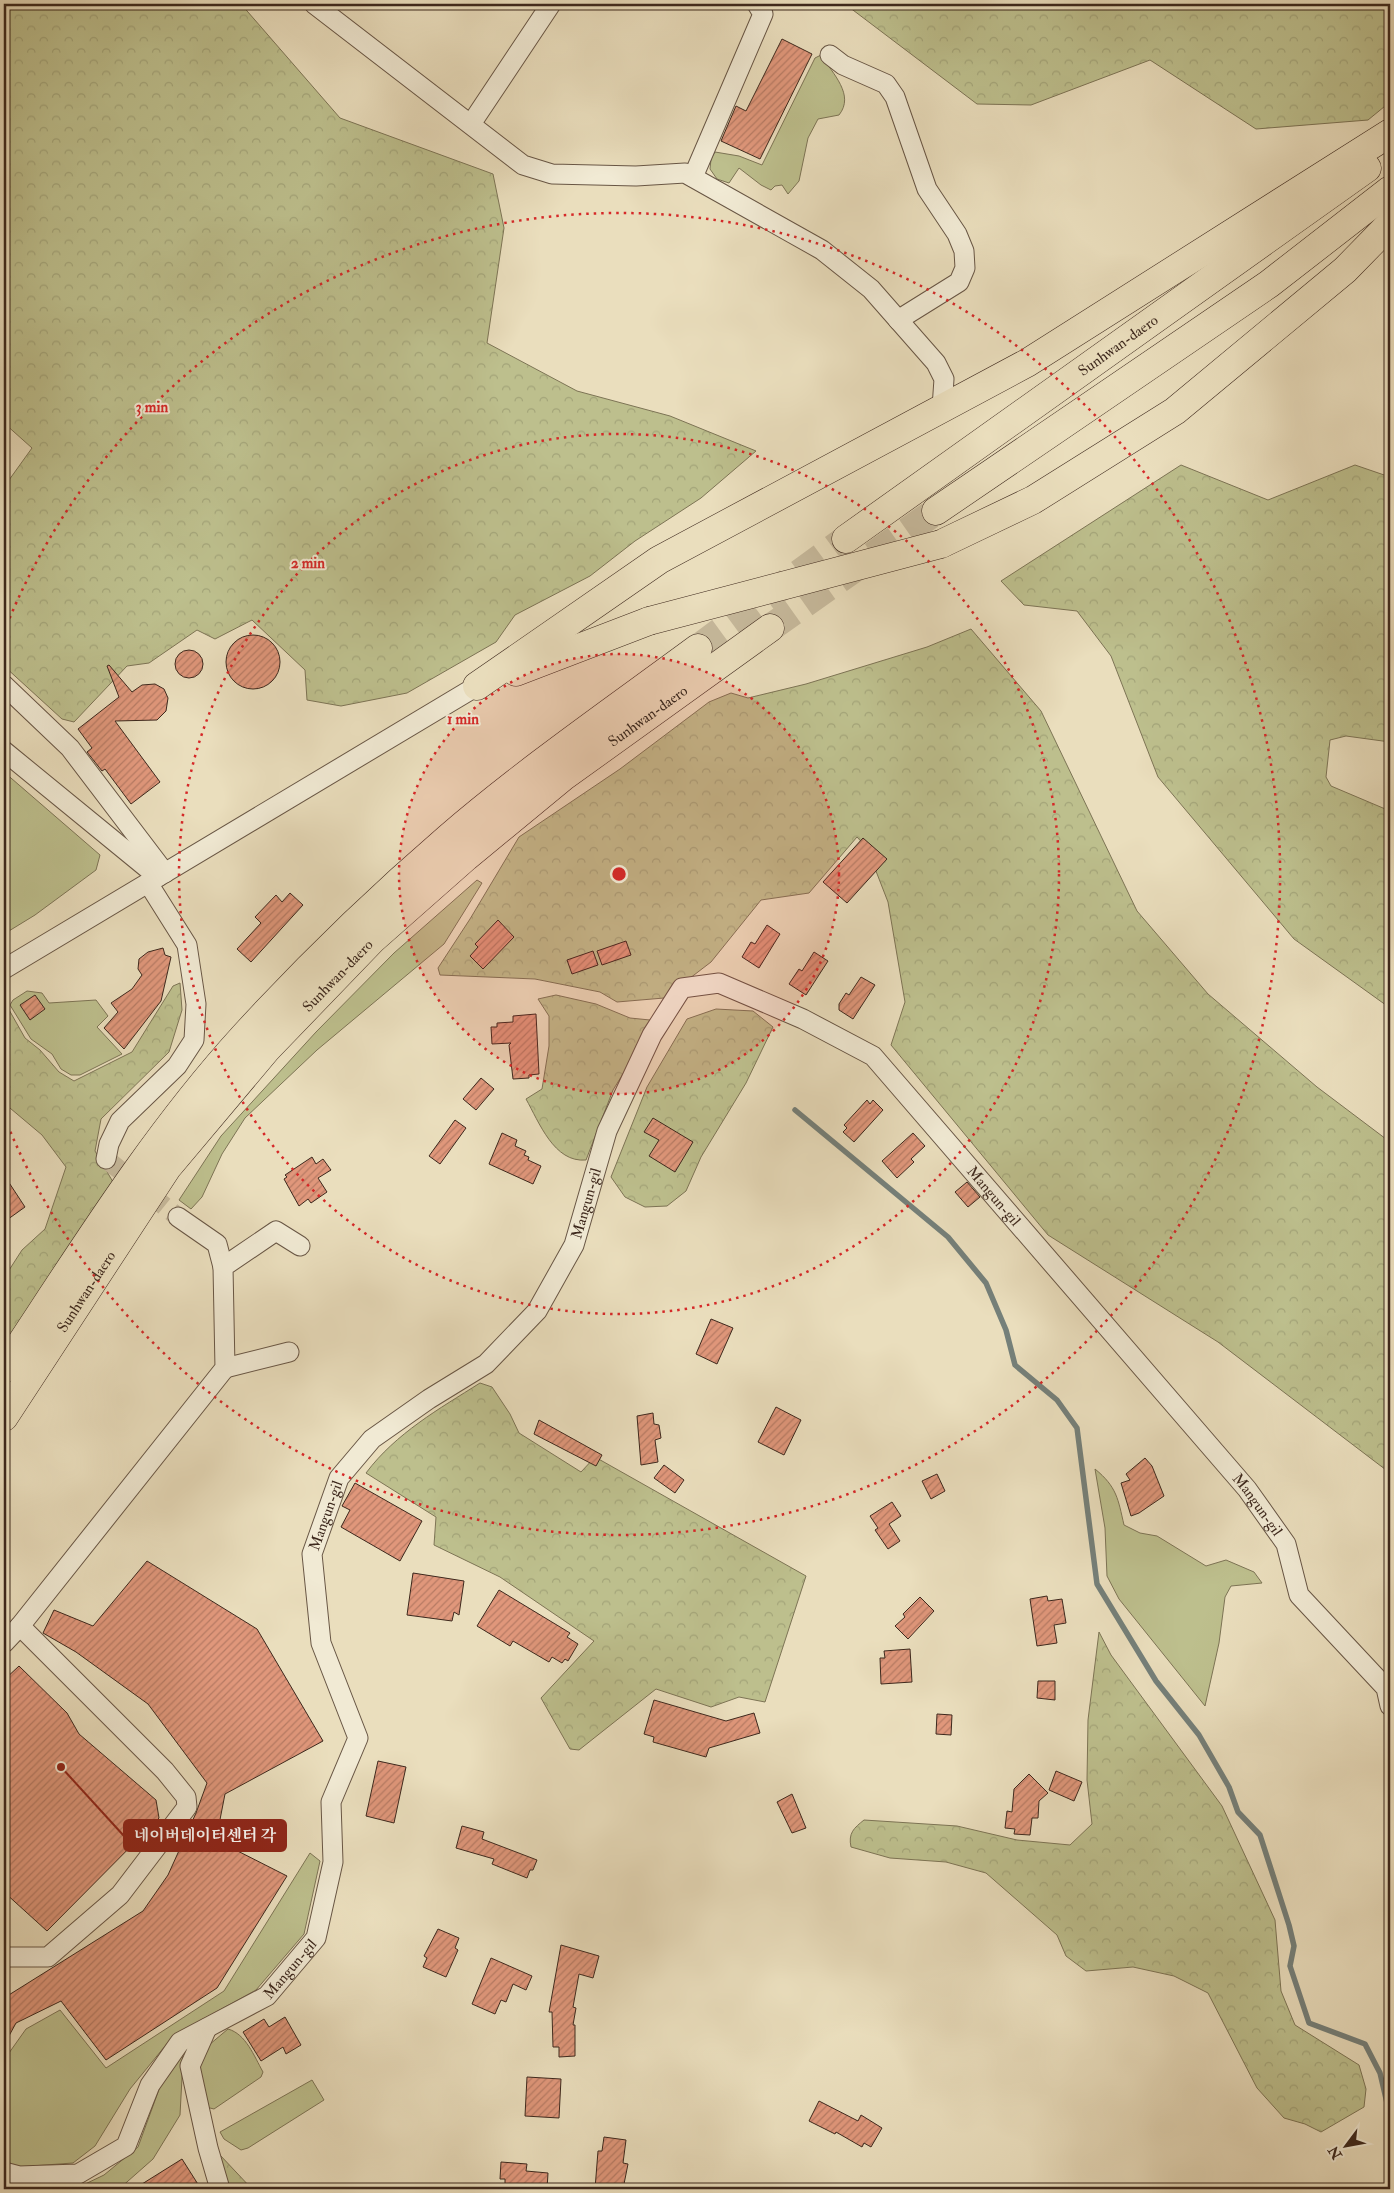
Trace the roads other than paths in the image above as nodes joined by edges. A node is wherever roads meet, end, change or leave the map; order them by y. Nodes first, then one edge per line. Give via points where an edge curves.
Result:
1 (314, 4) edge
2 (551, 4) edge
3 (757, 4) edge
4 (830, 55) dead end
5 (471, 124) junction
6 (1390, 133) edge
7 (1390, 151) edge
8 (693, 177) junction
9 (1390, 190) edge
10 (1390, 224) edge
11 (898, 320) junction
12 (942, 408) junction
13 (936, 511) tunnel mouth
14 (846, 539) tunnel mouth
15 (770, 628) tunnel mouth
16 (698, 648) tunnel mouth
17 (4, 685) edge
18 (477, 686) junction
19 (4, 751) edge
20 (157, 878) junction
21 (4, 969) edge
22 (106, 1159) dead end
23 (178, 1217) tunnel mouth
24 (300, 1246) dead end
25 (223, 1267) junction
26 (289, 1352) dead end
27 (225, 1368) junction
28 (4, 1369) edge
29 (4, 1417) edge
30 (20, 1626) junction
31 (4, 1643) edge
32 (1390, 1706) edge
33 (4, 1958) edge
34 (207, 2028) junction
35 (4, 2172) edge
36 (220, 2189) edge

1 - 5 street
2 - 5 street
3 - 8 street via 763,14
4 - 11 street via 843,65 886,84 895,97 927,188 957,234 964,251 965,268 959,282
5 - 8 street via 523,165 552,174 636,176 685,173
6 - 12 highway via 1027,363
7 - 14 highway, Sunhwan-daero
8 - 11 street via 822,250 872,289
9 - 13 highway via 1269,284
10 - 18 highway, bridge via 1345,270 1175,411 1033,500 941,544 650,621
11 - 12 street via 936,364 944,379
12 - 18 highway via 659,560
15 - 29 highway, Sunhwan-daero via 563,778 372,940 267,1049 167,1168
16 - 28 highway, Sunhwan-daero via 449,837 336,940 242,1038 143,1160
17 - 20 street via 70,748
18 - 20 street
19 - 20 street
20 - 21 street
20 - 22 street via 187,945 196,1004 194,1040 177,1066 120,1121 108,1144
23 - 25 street via 216,1244
24 - 25 street via 276,1231
25 - 27 street
26 - 27 street
27 - 30 street
30 - 31 street
30 - 33 street via 165,1771 186,1797 187,1807 120,1894 48,1957
32 - 34 street, Mangun-gil via 1386,1688 1299,1595 1286,1544 1248,1490 873,1056 803,1019 719,982 682,988 652,1035 607,1131 574,1245 537,1311 486,1364 372,1439 339,1478 312,1554 321,1643 358,1738 331,1802 333,1862 316,1938 267,1996
34 - 35 street, Mangun-gil via 180,2042 150,2084 126,2146 78,2174 19,2176
34 - 36 street via 190,2066

